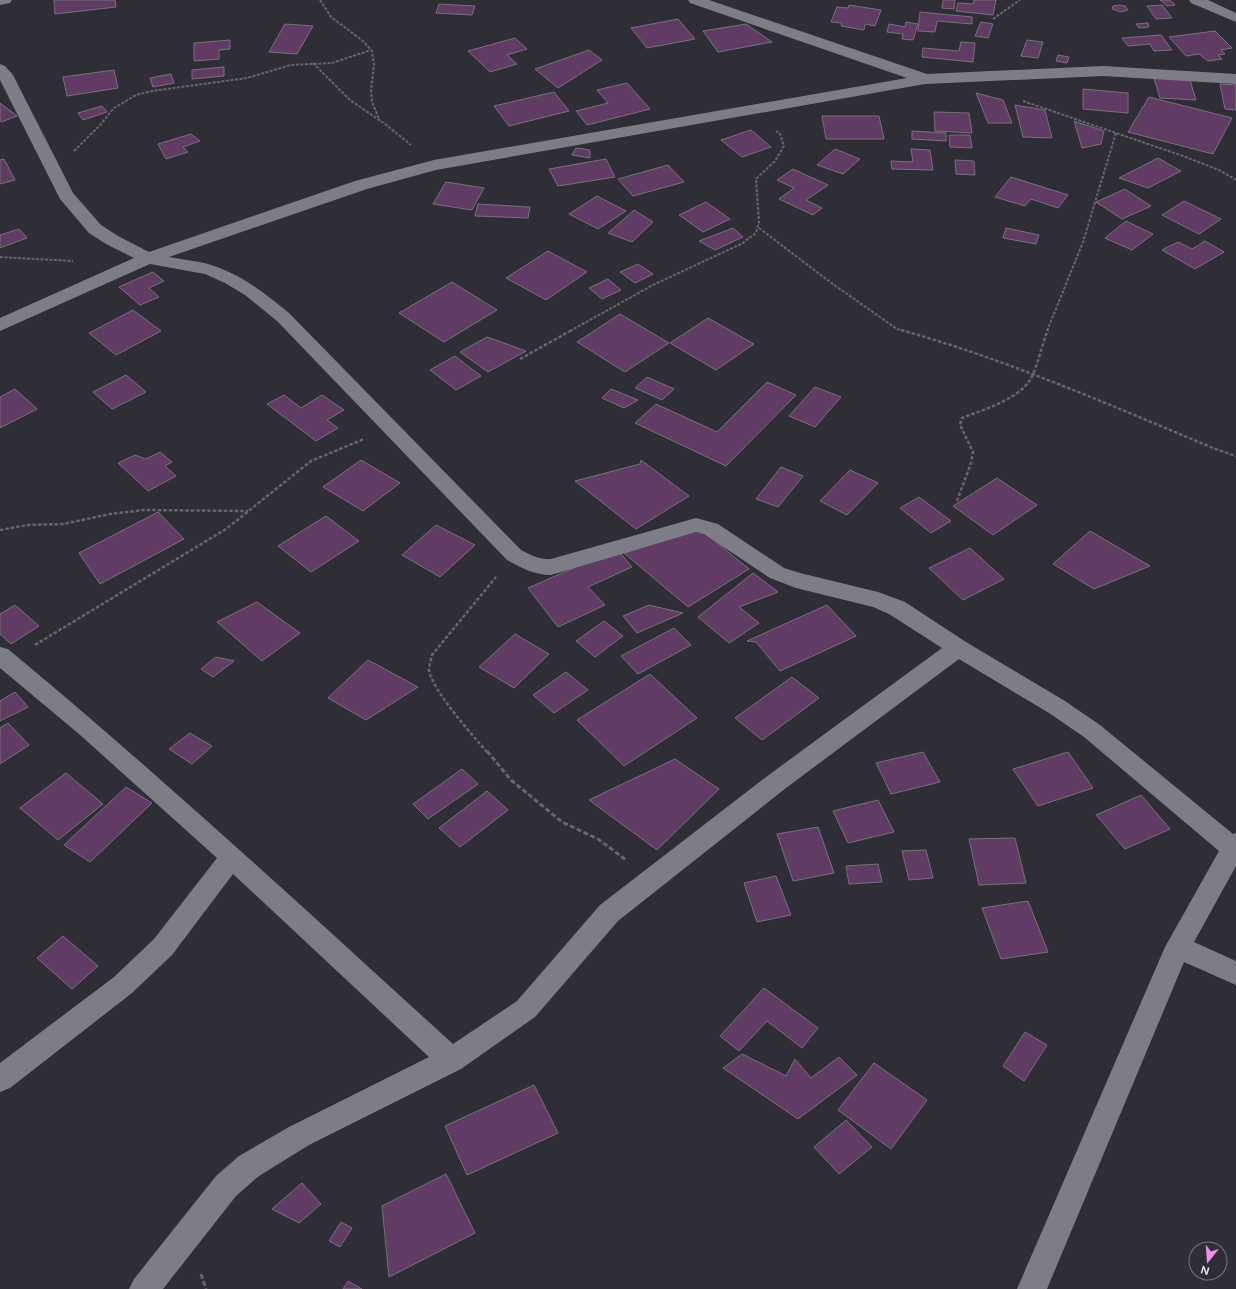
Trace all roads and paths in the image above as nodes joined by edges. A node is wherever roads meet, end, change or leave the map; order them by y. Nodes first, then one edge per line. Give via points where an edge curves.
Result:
1 (5, 0) edge
2 (320, 0) edge
3 (695, 0) edge
4 (1020, 0) edge
5 (1196, 0) edge
6 (0, 1) edge
7 (1236, 18) edge
8 (993, 19) dead end
9 (371, 50) junction
10 (313, 64) junction
11 (0, 69) edge
12 (925, 79) junction
13 (1236, 79) edge
14 (1020, 100) dead end
15 (752, 109) junction
16 (380, 122) junction
17 (1116, 132) junction
18 (413, 146) dead end
19 (54, 171) junction
20 (1236, 180) edge
21 (759, 228) junction
22 (0, 257) edge
23 (148, 258) junction
24 (76, 262) dead end
25 (0, 325) edge
26 (520, 359) dead end
27 (1033, 374) junction
28 (390, 428) junction
29 (1236, 456) edge
30 (957, 501) dead end
31 (248, 511) junction
32 (0, 530) edge
33 (514, 555) junction
34 (958, 648) junction
35 (4, 658) edge
36 (1234, 845) edge
37 (232, 857) junction
38 (651, 880) junction
39 (1178, 947) junction
40 (1236, 973) edge
41 (451, 1060) junction
42 (0, 1079) edge
43 (144, 1289) edge
44 (1032, 1289) edge

1 - 6 street
2 - 9 path via 331,17 364,41
3 - 12 street
4 - 8 path
5 - 7 street
9 - 10 path via 332,63
9 - 16 path via 374,65 372,102
10 - 16 path via 350,100
10 - 19 path via 291,65 247,78 136,95 114,108
11 - 19 street
12 - 13 street via 1103,71
12 - 15 street
14 - 17 path
15 - 21 path via 780,134 784,146 775,161 756,179
15 - 23 street via 428,166 361,185
16 - 18 path
17 - 20 path via 1219,170
17 - 27 path via 1083,242
19 - 23 street via 66,195 95,229
21 - 26 path via 751,238 741,244 653,285
21 - 27 path via 897,329 944,342
22 - 24 path
23 - 25 street
23 - 28 street via 210,270 251,291 283,317
27 - 29 path
27 - 30 path via 1023,389 1004,401 962,418 960,425 973,452
28 - 31 path via 311,461
28 - 33 street
31 - 32 path via 151,509 127,511 52,526 22,525
31 - 35 path via 210,539
33 - 34 street via 533,566 551,567 685,527 704,526 777,573 878,600
33 - 38 path via 432,655 429,669 432,680 457,717 511,780 562,822 598,838
34 - 36 street via 1092,731
34 - 38 street via 778,781
35 - 37 street
36 - 39 street
37 - 41 street
37 - 42 street via 163,948 123,985
38 - 41 street via 609,913 526,1009
39 - 40 street
39 - 44 street
41 - 43 street via 299,1136 249,1166 226,1186

